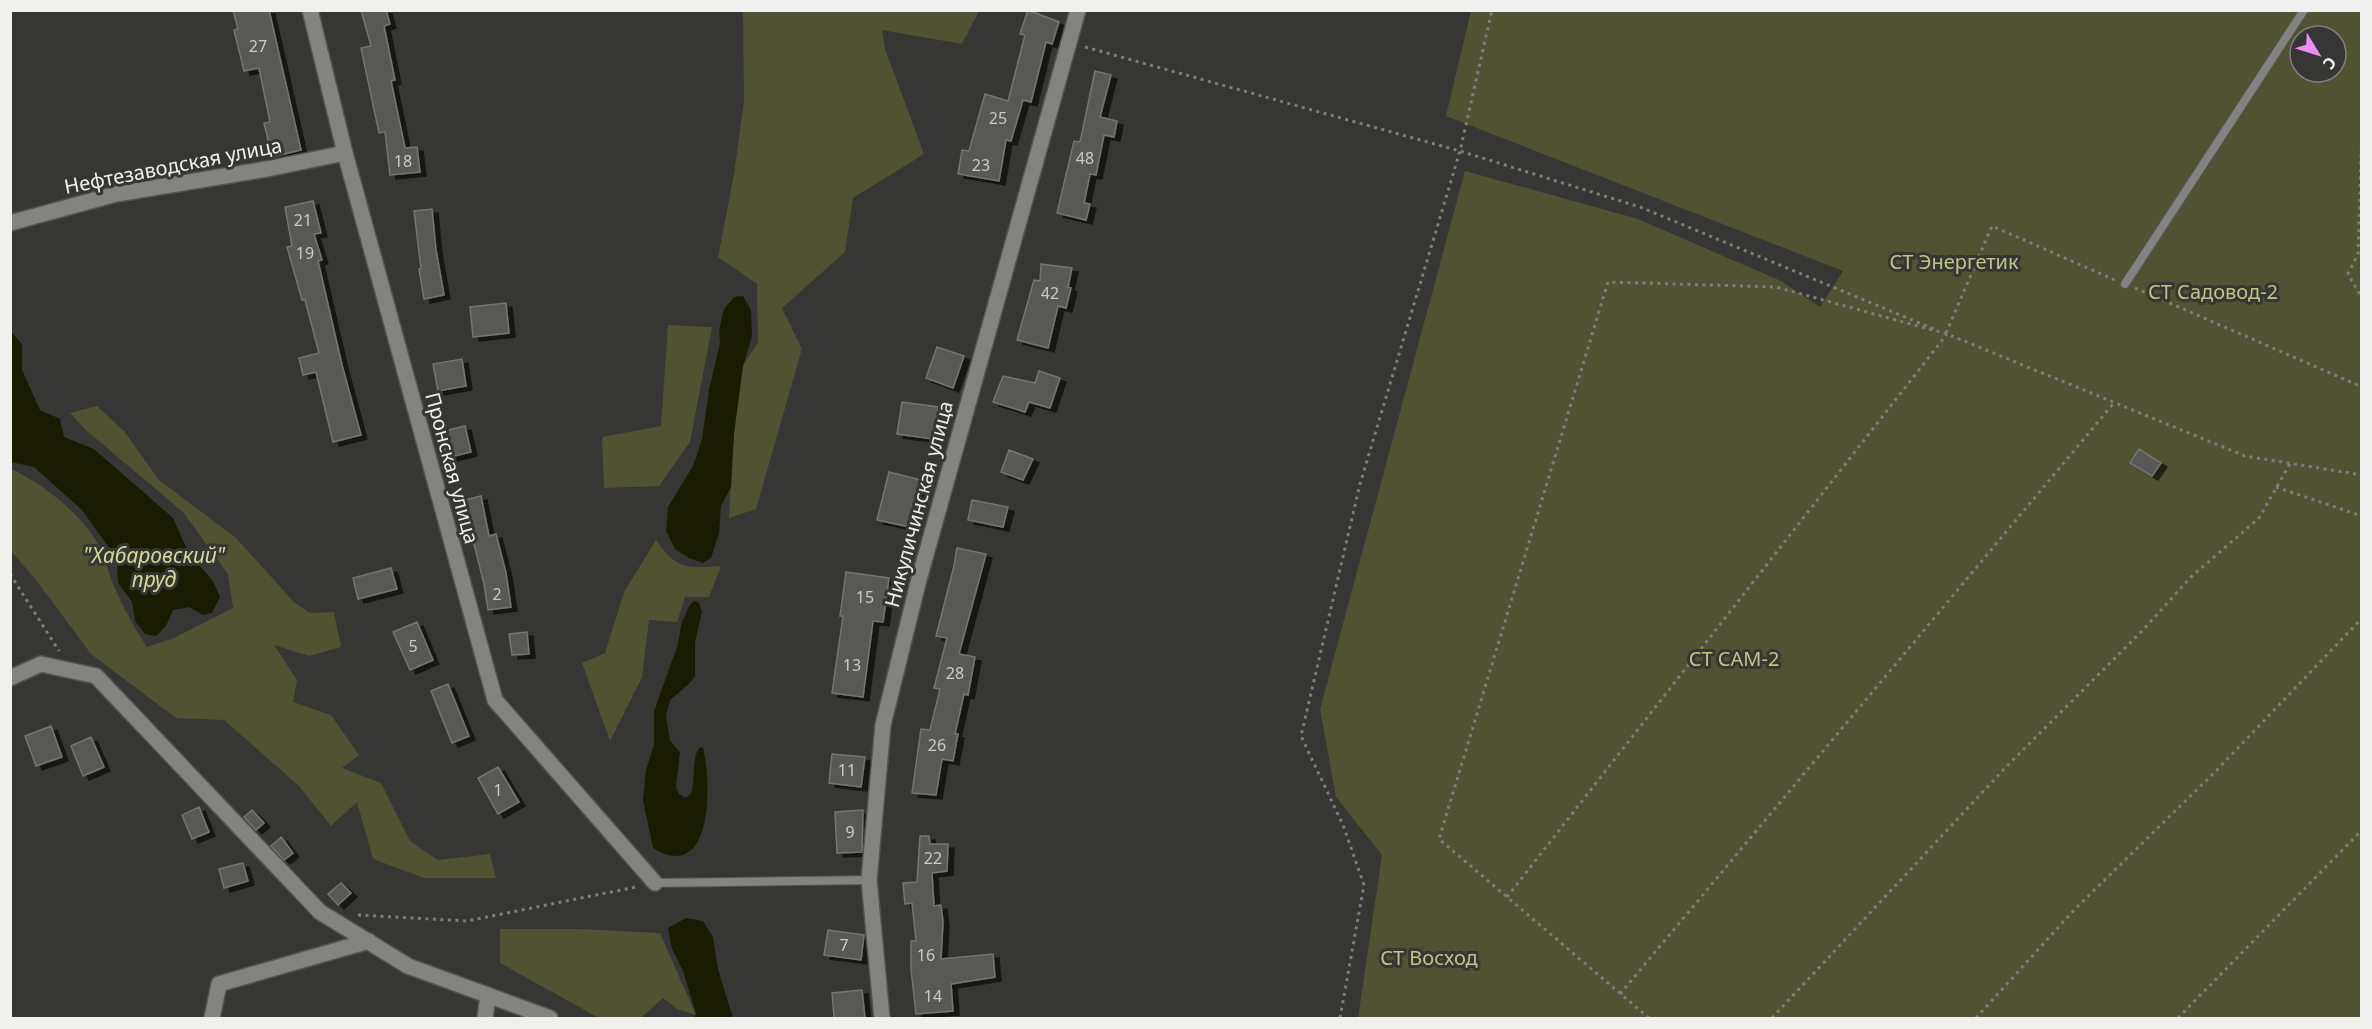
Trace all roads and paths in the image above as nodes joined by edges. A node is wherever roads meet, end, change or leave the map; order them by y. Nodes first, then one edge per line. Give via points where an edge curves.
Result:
1 (310, 10) edge
2 (1078, 10) edge
3 (1492, 10) edge
4 (2304, 10) edge
5 (1069, 42) junction
6 (2361, 124) edge
7 (1460, 151) junction
8 (345, 153) junction
9 (10, 223) edge
10 (2360, 254) edge
11 (2125, 284) junction
12 (2361, 298) edge
13 (1947, 334) junction
14 (2361, 387) edge
15 (2114, 404) junction
16 (2291, 462) junction
17 (2361, 475) edge
18 (2276, 487) junction
19 (2361, 516) edge
20 (10, 574) edge
21 (2361, 618) edge
22 (71, 670) junction
23 (10, 678) edge
24 (2361, 830) edge
25 (869, 880) junction
26 (655, 884) junction
27 (1507, 897) junction
28 (354, 914) dead end
29 (369, 941) junction
30 (1620, 994) junction
31 (488, 995) junction
32 (212, 1018) edge
33 (485, 1018) edge
34 (550, 1018) edge
35 (882, 1018) edge
36 (1340, 1018) edge
37 (1648, 1018) edge
38 (1772, 1018) edge
39 (1976, 1018) edge
40 (2178, 1018) edge

1 - 8 street, Пронская улица
2 - 5 street, Никуличинская улица
3 - 7 path
4 - 11 lane
5 - 7 path
5 - 25 street, Никуличинская улица via 918,583 883,725
6 - 10 path
7 - 13 path via 1640,207
7 - 36 path via 1360,484 1301,736 1343,825 1364,885
8 - 9 street, Нефтезаводская улица via 117,194
8 - 26 street, Пронская улица via 495,700
10 - 12 path via 2348,274
11 - 13 path via 1992,226
11 - 14 path
13 - 15 path
13 - 27 path
13 - 27 path via 1776,286 1608,282 1439,839
15 - 16 path via 2245,456
15 - 30 path
16 - 17 path
16 - 18 path
18 - 19 path
18 - 38 path via 2259,518 2191,577 2006,767
20 - 22 path
21 - 39 path via 2216,771 2074,910
22 - 23 street via 41,664
22 - 29 street via 96,676 320,912
24 - 40 path
25 - 26 lane
25 - 35 street, Никуличинская улица
26 - 28 path via 467,921
27 - 30 path
29 - 31 street via 408,966
29 - 32 street via 219,984
30 - 37 path
31 - 33 street
31 - 34 street

